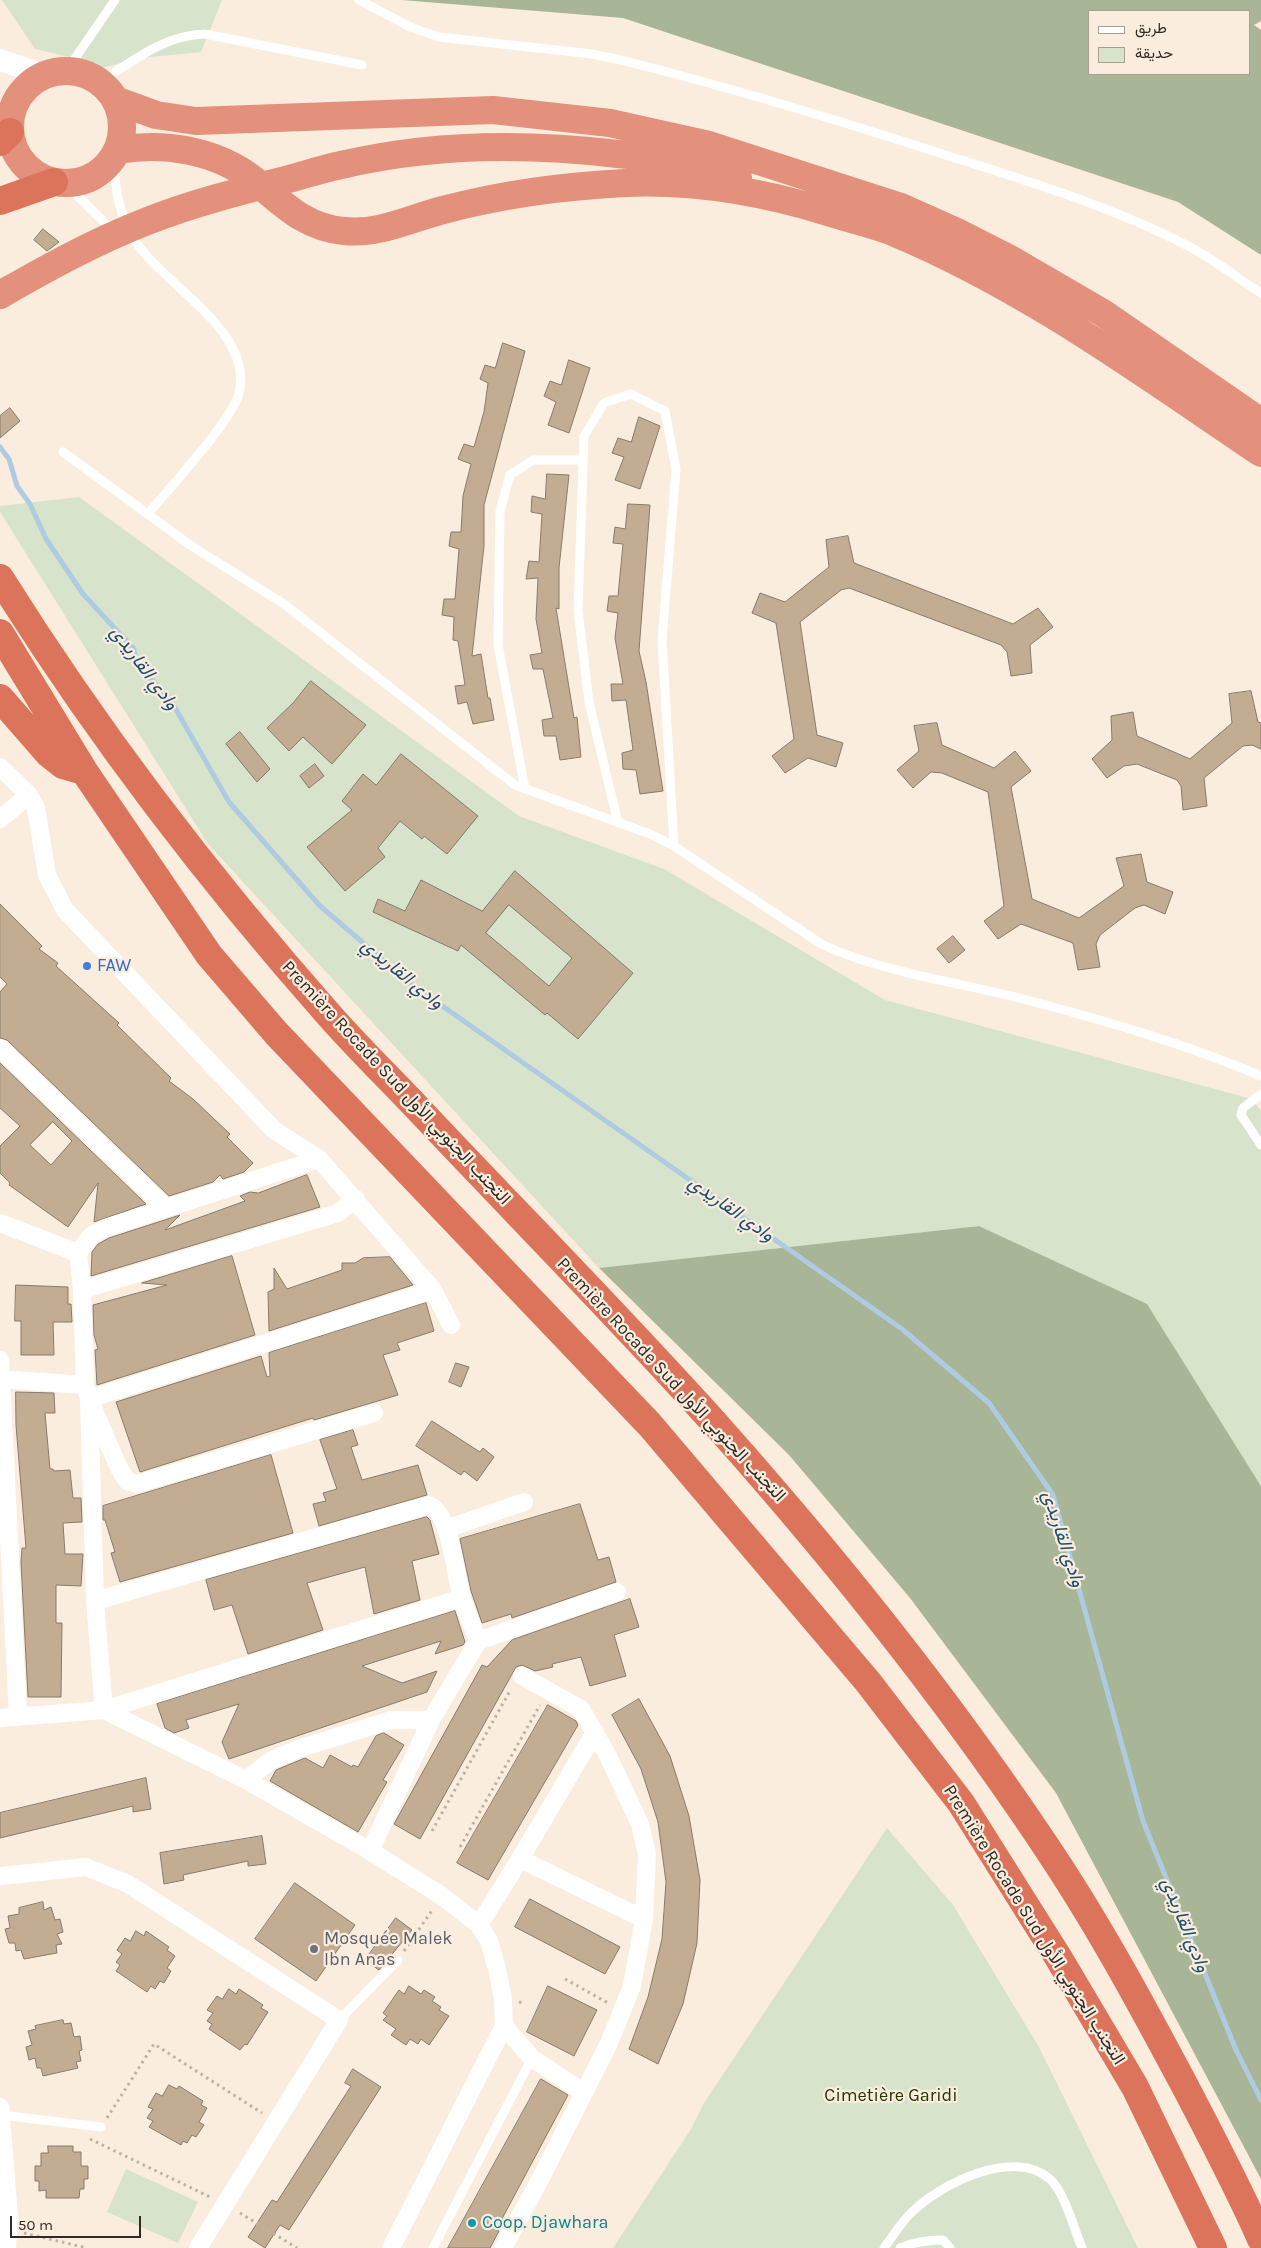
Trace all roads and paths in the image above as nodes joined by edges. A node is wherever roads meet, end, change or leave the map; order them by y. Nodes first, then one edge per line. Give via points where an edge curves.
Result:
1 (115, 0) edge
2 (358, 0) edge
3 (0, 60) edge
4 (362, 65) dead end
5 (56, 73) junction
6 (108, 91) junction
7 (5, 126) edge
8 (116, 153) junction
9 (711, 168) junction
10 (785, 168) junction
11 (59, 182) junction
12 (777, 196) junction
13 (0, 200) edge
14 (145, 254) junction
15 (1261, 293) edge
16 (0, 295) edge
17 (1147, 342) junction
18 (1261, 415) edge
19 (1261, 422) edge
20 (63, 452) dead end
21 (1261, 454) edge
22 (583, 460) junction
23 (148, 514) junction
24 (0, 578) edge
25 (0, 633) edge
26 (0, 698) edge
27 (0, 767) edge
28 (84, 771) junction
29 (525, 789) junction
30 (28, 795) junction
31 (0, 819) edge
32 (618, 823) junction
33 (674, 846) junction
34 (0, 1048) edge
35 (1261, 1076) edge
36 (1261, 1094) edge
37 (1261, 1145) edge
38 (319, 1159) junction
39 (356, 1200) junction
40 (165, 1207) junction
41 (0, 1224) edge
42 (78, 1253) junction
43 (82, 1290) junction
44 (433, 1290) junction
45 (451, 1325) dead end
46 (0, 1360) edge
47 (1, 1379) edge
48 (87, 1392) junction
49 (374, 1413) dead end
50 (524, 1502) dead end
51 (446, 1529) junction
52 (617, 1592) dead end
53 (462, 1598) junction
54 (95, 1600) junction
55 (478, 1641) junction
56 (522, 1676) dead end
57 (510, 1689) dead end
58 (540, 1706) dead end
59 (104, 1710) junction
60 (18, 1717) junction
61 (0, 1718) edge
62 (431, 1720) junction
63 (595, 1732) junction
64 (246, 1780) junction
65 (432, 1831) dead end
66 (460, 1846) dead end
67 (370, 1851) junction
68 (520, 1859) junction
69 (0, 1876) edge
70 (442, 1896) junction
71 (644, 1919) junction
72 (479, 1925) junction
73 (398, 1960) joint
74 (565, 1979) dead end
75 (622, 2010) junction
76 (339, 2020) junction
77 (504, 2026) junction
78 (532, 2058) junction
79 (583, 2092) junction
80 (0, 2111) edge
81 (275, 2122) junction
82 (67, 2123) junction
83 (101, 2127) joint
84 (224, 2203) junction
85 (8, 2229) junction
86 (1261, 2239) edge
87 (7, 2248) edge
88 (86, 2248) edge
89 (198, 2248) edge
90 (297, 2248) edge
91 (391, 2248) edge
92 (433, 2248) edge
93 (503, 2248) edge
94 (884, 2248) edge
95 (900, 2248) edge
96 (950, 2248) edge
97 (1082, 2248) edge
98 (1213, 2248) edge

1 - 5 lane
2 - 15 lane via 410,27 440,37 592,54 832,118 1097,205 1191,247
3 - 5 street
4 - 6 lane via 194,34 156,46
5 - 6 highway via 84,74
5 - 7 highway via 25,88
6 - 8 highway via 120,109 122,130
6 - 10 highway via 156,115 196,121 408,112 502,112 610,123 709,145
7 - 11 highway via 24,164 32,172
8 - 11 highway via 93,176 77,182
8 - 12 highway via 134,148 167,147 202,154 252,179 304,220 344,232 373,230 488,200 581,186 675,182
8 - 14 lane via 114,177 117,198 133,237
9 - 10 highway
9 - 12 highway
9 - 16 highway via 599,152 504,148 427,152 341,164 221,196 144,222 70,255
10 - 17 highway via 901,207 957,232 1058,286
11 - 13 highway
11 - 14 lane via 102,222
12 - 21 highway via 890,231 1000,283 1089,335
14 - 23 lane via 232,344 241,368 239,394 228,417
17 - 18 highway
17 - 19 highway
20 - 23 lane
22 - 29 lane via 533,460 510,475 500,511 498,645
22 - 32 lane via 578,610 588,702
22 - 33 lane via 584,436 604,403 632,394 665,411 676,470 662,640
23 - 29 lane via 190,545 284,604 515,785
24 - 86 highway, Première Rocade Sud التجنب الجنوبي الأول via 48,655 139,784 244,916 332,1018 723,1432 870,1608 965,1731 1057,1863 1144,2009 1238,2187
25 - 28 highway, Première Rocade Sud التجنب الجنوبي الأول
26 - 28 highway via 49,754 63,765
27 - 30 street
28 - 98 highway, Première Rocade Sud التجنب الجنوبي الأول via 209,955 276,1033 650,1425 868,1682 961,1804 1058,1957 1135,2087
29 - 32 lane
30 - 31 street
30 - 38 street via 38,815 47,875 65,910 274,1130
32 - 33 lane
33 - 35 lane via 823,944 848,956 886,968 1027,1000 1209,1054
34 - 40 street
36 - 37 lane via 1243,1108 1240,1115
38 - 39 street
38 - 40 street
39 - 43 street via 338,1213
39 - 44 street
40 - 42 street via 105,1228 91,1236
41 - 42 street
42 - 43 street
43 - 48 street
44 - 45 street
44 - 48 street
46 - 47 street
47 - 48 street
47 - 60 street
48 - 49 street via 119,1468 127,1481 137,1484
48 - 54 street
50 - 51 street
51 - 53 street
51 - 54 street via 440,1513 429,1505
52 - 55 street
53 - 55 street
53 - 59 street
54 - 59 street
55 - 62 street
56 - 63 street via 581,1709
57 - 65 path
58 - 66 path
59 - 60 street
59 - 64 street
60 - 61 street
62 - 64 street via 391,1720 293,1750 270,1761
62 - 67 street
63 - 68 street
63 - 71 street via 640,1824 647,1854
64 - 67 street
67 - 70 street
68 - 71 street
68 - 72 street
69 - 76 street via 86,1867 106,1873
70 - 72 street
70 - 73 path
71 - 75 street via 632,1986
72 - 77 street via 489,1941 498,1969
73 - 76 lane
74 - 75 path
75 - 79 street
76 - 81 street
77 - 78 street
77 - 91 street
78 - 79 street
78 - 92 lane
79 - 93 street
80 - 82 lane
80 - 85 street
81 - 83 path via 154,2044
81 - 84 street
82 - 83 lane
82 - 84 path via 94,2142
84 - 89 street
84 - 90 path
85 - 87 street
85 - 88 path
94 - 97 lane via 911,2212 937,2191 971,2175 1021,2167 1039,2172 1054,2185
95 - 96 lane via 930,2240 943,2240

